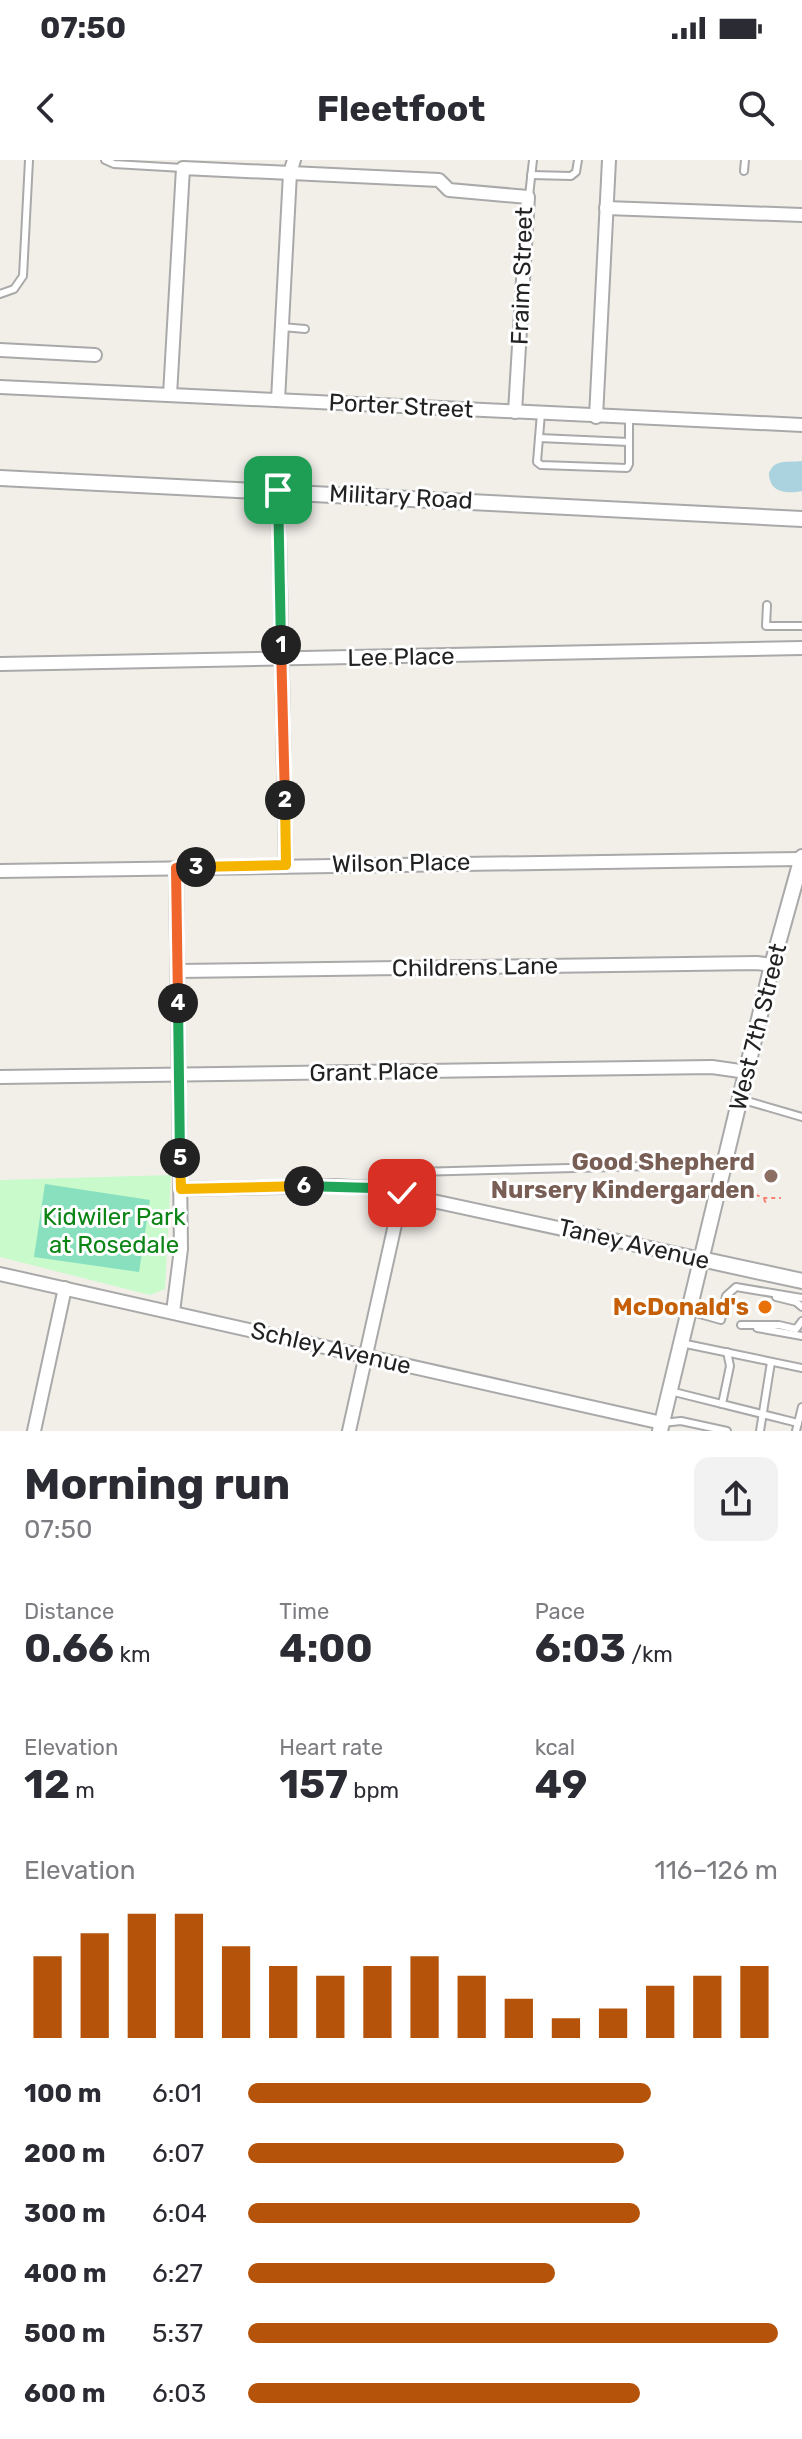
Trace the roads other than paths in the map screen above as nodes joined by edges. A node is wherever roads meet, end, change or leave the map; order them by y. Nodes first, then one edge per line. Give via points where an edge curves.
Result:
1 (29, 160) edge
2 (105, 160) edge
3 (533, 160) edge
4 (578, 160) edge
5 (609, 160) edge
6 (745, 160) edge
7 (290, 164) edge
8 (183, 168) junction
9 (744, 171) dead end
10 (531, 175) junction
11 (528, 197) junction
12 (606, 208) junction
13 (802, 215) edge
14 (0, 294) edge
15 (282, 327) junction
16 (305, 329) dead end
17 (0, 350) edge
18 (95, 355) dead end
19 (0, 387) edge
20 (170, 395) junction
21 (278, 400) junction
22 (515, 412) junction
23 (541, 413) junction
24 (596, 417) junction
25 (629, 418) junction
26 (802, 425) edge
27 (539, 438) junction
28 (629, 442) junction
29 (0, 478) edge
30 (278, 490) junction
31 (802, 519) edge
32 (767, 605) dead end
33 (802, 626) edge
34 (802, 648) edge
35 (282, 659) junction
36 (0, 664) edge
37 (802, 858) edge
38 (286, 865) junction
39 (176, 868) junction
40 (0, 871) edge
41 (772, 965) junction
42 (178, 971) junction
43 (747, 1072) junction
44 (177, 1075) junction
45 (0, 1077) edge
46 (740, 1099) junction
47 (802, 1117) edge
48 (650, 1166) dead end
49 (181, 1189) junction
50 (402, 1193) junction
51 (701, 1259) junction
52 (0, 1274) edge
53 (802, 1281) edge
54 (65, 1288) junction
55 (750, 1288) junction
56 (802, 1298) edge
57 (802, 1307) edge
58 (689, 1311) junction
59 (173, 1312) junction
60 (802, 1321) edge
61 (802, 1336) edge
62 (681, 1343) junction
63 (727, 1352) junction
64 (366, 1356) junction
65 (771, 1362) junction
66 (802, 1368) edge
67 (670, 1391) junction
68 (722, 1404) junction
69 (802, 1407) edge
70 (763, 1414) junction
71 (798, 1423) junction
72 (664, 1428) edge
73 (34, 1431) edge
74 (349, 1431) edge
75 (727, 1431) edge
76 (760, 1431) edge
77 (796, 1431) edge

1 - 14 lane via 23,276 14,289
2 - 8 lane
3 - 10 lane
4 - 10 lane via 571,176
5 - 12 street
6 - 9 lane
7 - 8 street, Fraim Street
7 - 11 street, Fraim Street via 439,180 449,190
7 - 15 street
8 - 20 street
10 - 11 lane
11 - 22 street, Fraim Street
12 - 13 street
12 - 24 street
15 - 16 lane
15 - 21 street
17 - 18 street
19 - 20 street, Porter Street
20 - 21 street, Porter Street
21 - 22 street, Porter Street
22 - 23 street, Porter Street
23 - 24 street, Porter Street
23 - 27 lane
24 - 25 street, Porter Street
25 - 26 street, Porter Street
25 - 28 lane
27 - 28 lane
27 - 28 lane via 541,465 627,468
29 - 30 street, Military Road
30 - 31 street, Military Road
30 - 35 street
32 - 33 lane via 766,626
34 - 35 street, Lee Place
35 - 36 street, Lee Place
35 - 38 street
37 - 38 street, Wilson Place
37 - 41 street, West 7th Street
38 - 39 street, Wilson Place
39 - 40 street, Wilson Place
39 - 42 street
41 - 42 street, Childrens Lane
41 - 43 street, West 7th Street
42 - 44 street
43 - 44 street, Grant Place via 712,1067
43 - 46 street, West 7th Street
44 - 45 street, Grant Place
44 - 49 street
46 - 47 lane
46 - 51 street, West 7th Street
48 - 50 lane via 415,1172
49 - 50 street, Taney Avenue via 333,1186
49 - 59 street
50 - 51 street, Taney Avenue
50 - 64 street
51 - 53 street, Taney Avenue
51 - 58 street, West 7th Street
52 - 54 street, Schley Avenue
54 - 59 street, Schley Avenue
54 - 73 street
55 - 56 lane
55 - 57 lane
55 - 58 lane via 729,1292 721,1320
58 - 62 street, West 7th Street
59 - 64 street, Schley Avenue
60 - 61 lane via 796,1329 741,1325
62 - 63 lane
62 - 67 street, West 7th Street
63 - 65 lane
63 - 68 lane via 730,1366
64 - 72 street, Schley Avenue
64 - 74 street
65 - 66 lane
65 - 70 lane
67 - 68 lane
67 - 72 street, West 7th Street
68 - 70 lane
69 - 71 lane
70 - 71 lane
70 - 76 lane
71 - 77 lane
72 - 75 lane, Schley Avenue via 681,1421

